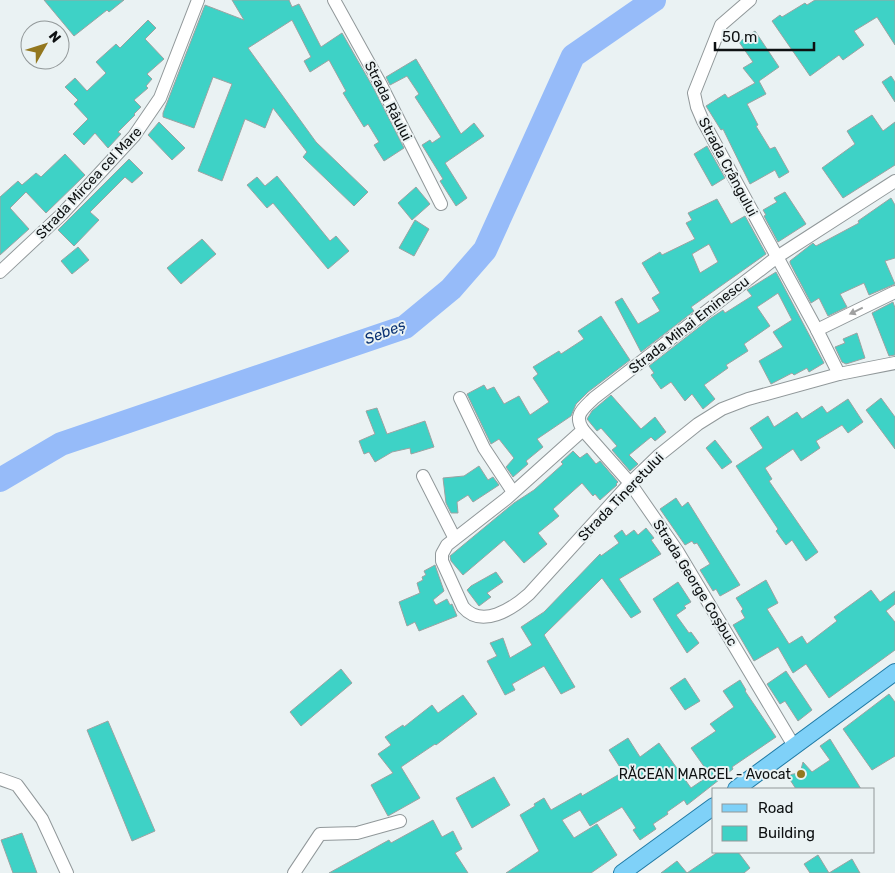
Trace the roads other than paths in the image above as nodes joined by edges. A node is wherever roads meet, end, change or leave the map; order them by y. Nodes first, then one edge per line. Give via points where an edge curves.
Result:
1 (198, 0) edge
2 (334, 0) edge
3 (750, 0) edge
4 (895, 181) edge
5 (441, 204) dead end
6 (777, 257) junction
7 (0, 272) edge
8 (895, 292) edge
9 (817, 330) junction
10 (895, 363) edge
11 (839, 374) junction
12 (460, 398) dead end
13 (582, 430) junction
14 (423, 476) dead end
15 (630, 483) junction
16 (513, 492) junction
17 (454, 537) junction
18 (895, 672) edge
19 (794, 746) junction
20 (1, 778) edge
21 (737, 788) edge
22 (712, 807) edge
23 (400, 821) dead end
24 (67, 873) edge
25 (294, 873) edge
26 (622, 873) edge

1 - 7 street, Strada Mircea cel Mare via 160,98 134,136 62,214
2 - 5 street, Strada Râului
3 - 6 street, Strada Crângului via 721,25 694,93 703,121
4 - 6 street, Strada Mihai Eminescu
6 - 9 street, Strada Crângului
6 - 13 street, Strada Mihai Eminescu via 594,398 578,418
8 -> 9 street
9 - 11 street, Strada Crângului
10 - 11 street, Strada Tineretului
11 - 15 street, Strada Tineretului via 722,409 658,456
12 - 16 street via 484,448
13 - 15 street, Strada George Coșbuc
13 - 16 street
14 - 17 street
15 - 17 street, Strada Tineretului via 529,594 502,612 482,618 468,613 463,607 442,561 446,545
15 - 19 street, Strada George Coșbuc via 678,552
16 - 17 street
18 - 19 main road
19 - 21 main road
20 - 24 street via 17,786 42,819
22 - 26 main road
23 - 25 street via 358,833 320,834

